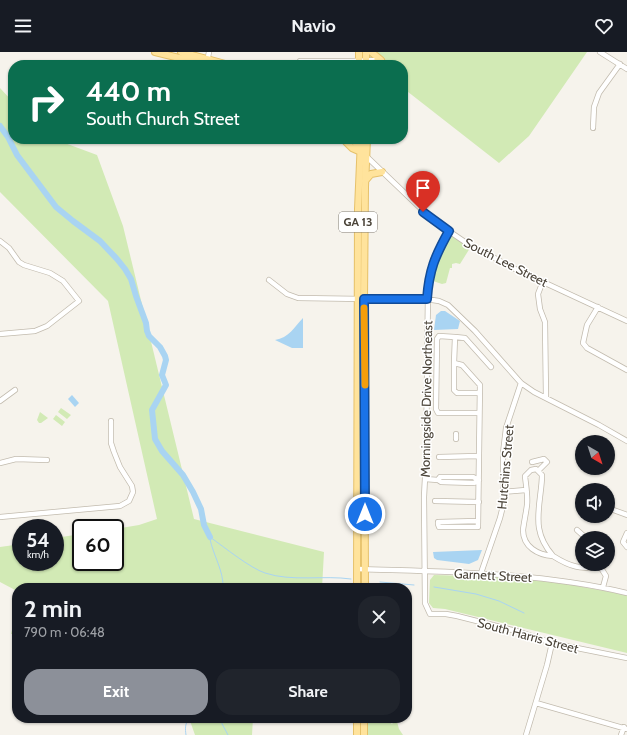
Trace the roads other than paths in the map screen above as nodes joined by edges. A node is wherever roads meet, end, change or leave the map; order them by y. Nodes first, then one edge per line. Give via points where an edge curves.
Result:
1 (155, 52) edge
2 (181, 52) edge
3 (371, 52) edge
4 (600, 52) edge
5 (194, 60) edge
6 (201, 60) edge
7 (381, 60) edge
8 (620, 64) junction
9 (627, 69) edge
10 (593, 128) dead end
11 (348, 144) edge
12 (356, 144) edge
13 (361, 144) edge
14 (367, 144) edge
15 (361, 152) junction
16 (367, 157) junction
17 (382, 172) junction
18 (365, 184) junction
19 (449, 231) junction
20 (0, 241) edge
21 (269, 280) dead end
22 (543, 281) junction
23 (361, 299) junction
24 (427, 299) junction
25 (598, 307) junction
26 (627, 321) edge
27 (0, 334) edge
28 (455, 337) junction
29 (454, 363) junction
30 (491, 367) dead end
31 (627, 369) edge
32 (521, 383) junction
33 (15, 390) dead end
34 (480, 393) junction
35 (546, 398) junction
36 (0, 401) edge
37 (479, 413) junction
38 (111, 421) dead end
39 (627, 441) edge
40 (439, 456) dead end
41 (478, 456) junction
42 (47, 460) dead end
43 (532, 462) dead end
44 (0, 463) edge
45 (538, 471) junction
46 (425, 479) junction
47 (479, 480) junction
48 (526, 490) junction
49 (503, 492) junction
50 (434, 501) dead end
51 (479, 502) junction
52 (615, 511) edge
53 (627, 515) edge
54 (0, 517) edge
55 (456, 524) dead end
56 (627, 533) edge
57 (627, 547) edge
58 (553, 556) junction
59 (575, 567) edge
60 (358, 569) junction
61 (365, 570) junction
62 (604, 571) edge
63 (426, 572) junction
64 (481, 573) junction
65 (357, 583) edge
66 (365, 583) edge
67 (603, 587) junction
68 (627, 593) edge
69 (430, 614) joint
70 (552, 643) junction
71 (627, 658) edge
72 (536, 703) junction
73 (357, 723) edge
74 (364, 723) edge
75 (625, 728) edge
76 (357, 734) edge
77 (364, 735) edge
78 (526, 735) edge
79 (621, 735) edge

1 - 5 main road
2 - 6 main road
3 - 7 main road
4 - 8 street
8 - 9 street
8 - 10 street via 599,93 594,107
11 - 15 main road, South Lee Street
12 - 15 main road, South Lee Street
13 - 15 main road, GA 13
14 - 16 main road, GA 13
15 - 16 main road, South Lee Street
15 - 23 main road, GA 13 via 358,208
16 - 17 street, South Lee Street
16 - 18 main road, GA 13
17 - 18 main road via 371,174
17 - 19 street, South Lee Street via 423,212
18 - 23 main road, GA 13
19 - 22 street, South Lee Street via 496,259
19 - 24 street, Morningside Drive Northeast via 433,263
20 - 27 street via 19,262 50,273 63,281 79,301 47,326
21 - 23 street via 293,297
22 - 25 street, South Lee Street
22 - 35 street via 538,294 545,322
23 - 24 street
23 - 60 main road, GA 13
23 - 61 main road, GA 13
24 - 32 street via 448,305 456,312
24 - 46 street, Morningside Drive Northeast
25 - 26 street, South Lee Street
25 - 31 street via 587,325 583,343 587,348
28 - 29 street
28 - 30 street via 465,338
28 - 37 street via 439,336 437,339 436,409 438,413
29 - 34 street via 462,365 480,385
29 - 34 street via 454,390 457,393
32 - 35 street
32 - 49 street, Hutchins Street via 506,428
33 - 36 street
34 - 37 street
35 - 39 street
37 - 41 street
38 - 54 street via 111,443 120,467 132,486 133,492 129,501 120,506
40 - 41 street
41 - 47 street
42 - 44 street via 16,459
43 - 45 street via 544,459 547,462
45 - 48 street via 531,470 525,476
45 - 58 street via 542,475 542,481 538,528 543,543
46 - 47 street via 441,482 473,477
46 - 63 street, Morningside Drive Northeast
47 - 51 street
48 - 49 street
48 - 58 street via 524,537 535,552
49 - 64 street, Hutchins Street via 500,518
50 - 51 street
51 - 55 street via 478,524
52 - 53 street
56 - 57 street via 623,542
58 - 59 street
60 - 61 street, Garnett Street
60 - 65 main road, GA 13
61 - 63 street, Garnett Street
61 - 66 main road, GA 13
62 - 67 street
63 - 64 street, Garnett Street
63 - 69 street, Morningside Drive Northeast via 425,603
64 - 67 street, Garnett Street via 540,577
67 - 68 street, Garnett Street
69 - 70 street, South Harris Street via 457,616
70 - 71 street, South Harris Street
70 - 72 street
72 - 75 street
72 - 78 street
73 - 76 main road
74 - 77 main road
75 - 79 street

